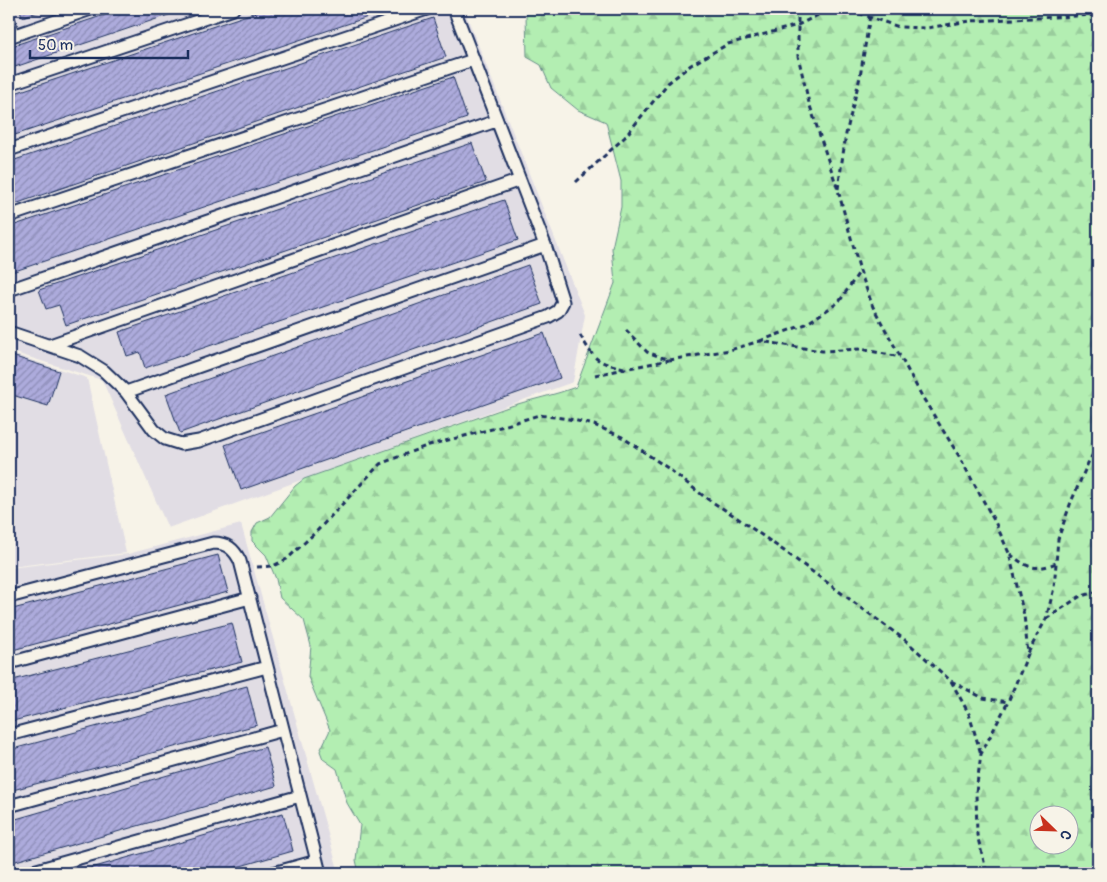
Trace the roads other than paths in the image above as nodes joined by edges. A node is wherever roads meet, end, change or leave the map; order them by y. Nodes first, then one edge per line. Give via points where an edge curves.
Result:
1 (91, 9) edge
2 (233, 9) edge
3 (427, 9) edge
4 (454, 9) edge
5 (76, 11) edge
6 (9, 21) edge
7 (11, 36) edge
8 (473, 60) junction
9 (9, 84) edge
10 (496, 121) junction
11 (9, 150) edge
12 (520, 180) junction
13 (9, 216) edge
14 (545, 245) junction
15 (9, 290) edge
16 (9, 332) edge
17 (50, 345) junction
18 (126, 392) junction
19 (9, 597) edge
20 (250, 598) junction
21 (9, 664) edge
22 (268, 667) junction
23 (283, 730) junction
24 (9, 735) edge
25 (300, 796) junction
26 (9, 806) edge
27 (317, 861) junction
28 (26, 873) edge
29 (273, 873) edge
30 (320, 873) edge

1 - 5 lane
2 - 9 lane
3 - 11 lane
4 - 8 lane
5 - 7 lane
6 - 7 lane
8 - 10 lane
8 - 13 lane
10 - 12 lane
10 - 15 lane
12 - 14 lane
12 - 17 lane
14 - 18 lane
14 - 18 lane via 563,302 558,311 548,317 199,441 181,444 165,439 154,430
16 - 17 lane
17 - 18 lane via 80,356 104,371
19 - 20 lane via 223,543 234,550 240,561
20 - 21 lane
20 - 22 lane
22 - 23 lane
22 - 24 lane
23 - 25 lane
23 - 26 lane
25 - 27 lane
25 - 28 lane
27 - 29 lane
27 - 30 lane

